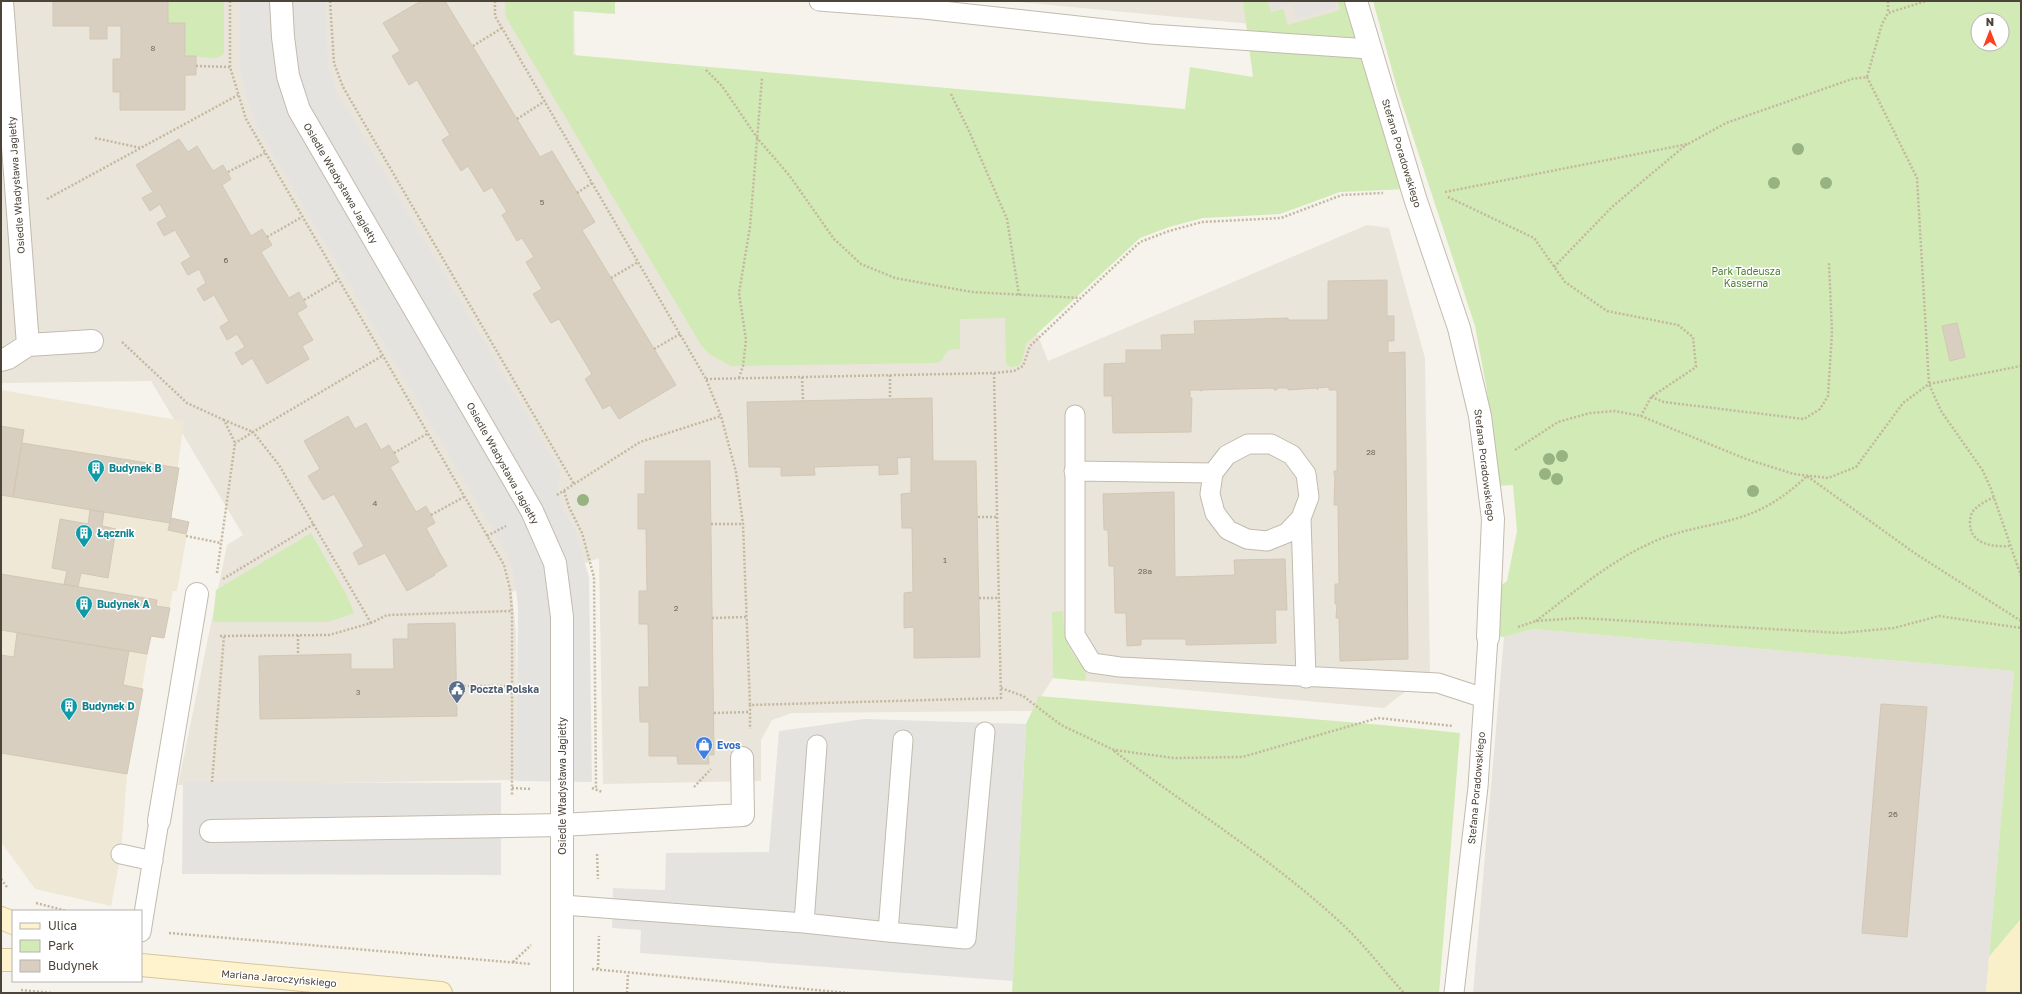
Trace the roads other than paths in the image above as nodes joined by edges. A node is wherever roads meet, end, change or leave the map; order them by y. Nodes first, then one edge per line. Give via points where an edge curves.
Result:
1 (2, 1) edge
2 (281, 1) edge
3 (819, 1) edge
4 (1356, 1) edge
5 (1370, 48) junction
6 (92, 341) road end
7 (28, 345) junction
8 (1, 360) edge
9 (1075, 415) dead end
10 (1074, 471) junction
11 (1214, 473) junction
12 (1301, 518) junction
13 (197, 594) road end
14 (1488, 637) joint
15 (1306, 678) junction
16 (1484, 698) junction
17 (985, 732) dead end
18 (903, 740) dead end
19 (817, 745) dead end
20 (742, 758) road end
21 (159, 821) joint
22 (561, 825) junction
23 (211, 831) dead end
24 (121, 854) dead end
25 (153, 861) junction
26 (563, 905) junction
27 (1, 918) edge
28 (12, 923) edge
29 (804, 923) junction
30 (142, 925) edge
31 (888, 932) junction
32 (1, 960) edge
33 (12, 960) edge
34 (142, 965) edge
35 (440, 993) edge
36 (562, 993) edge
37 (1454, 993) edge

1 - 7 street, Osiedle Władysława Jagiełły
2 - 22 street, Osiedle Władysława Jagiełły via 288,76 298,110 532,511 555,563 562,617
3 - 5 lane via 924,9 1150,34
4 - 5 street, Stefana Poradowskiego
5 - 14 street, Stefana Poradowskiego via 1415,198 1458,328 1480,416 1493,520
6 - 7 street
7 - 8 street
9 - 10 lane
10 - 11 lane
10 - 15 lane via 1075,635 1092,663 1120,668
11 - 12 lane via 1210,494 1215,514 1228,530 1246,539 1267,540 1287,533
11 - 12 lane via 1227,454 1248,444 1271,444 1292,454 1306,474 1309,497
12 - 15 lane
13 - 21 street
14 - 16 lane, Stefana Poradowskiego
15 - 16 lane via 1438,683
16 - 37 lane, Stefana Poradowskiego via 1478,786
17 - 31 lane via 966,939
18 - 31 lane
19 - 29 lane
20 - 22 street via 743,815
21 - 25 lane
22 - 23 street
22 - 26 street, Osiedle Władysława Jagiełły
24 - 25 lane
25 - 30 lane
26 - 29 lane
26 - 36 street, Osiedle Władysława Jagiełły
27 - 28 street
29 - 31 lane
32 - 33 street
34 - 35 street, Mariana Jaroczyńskiego

